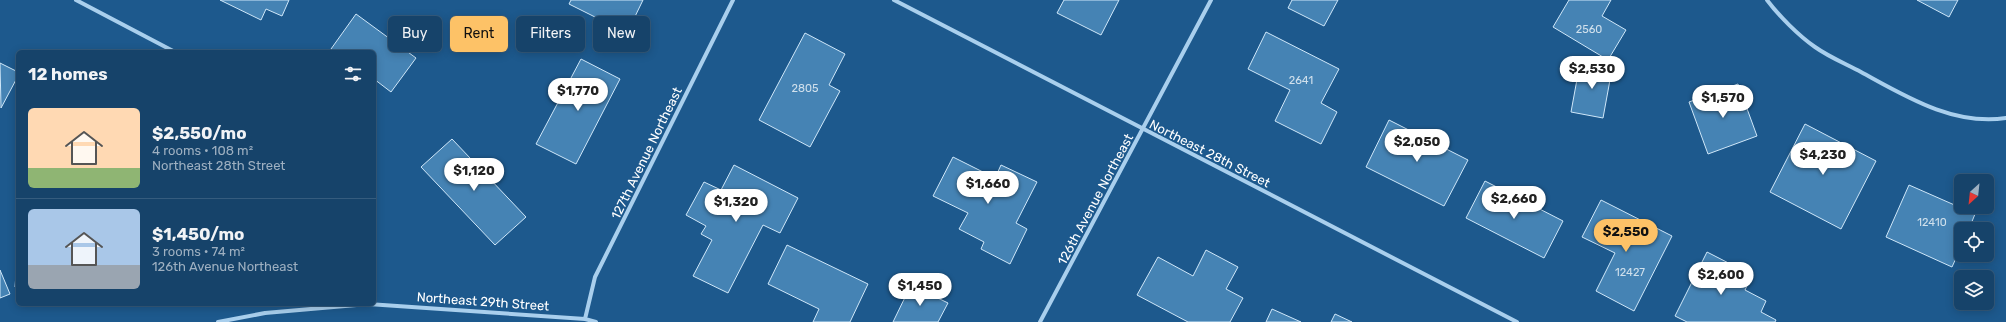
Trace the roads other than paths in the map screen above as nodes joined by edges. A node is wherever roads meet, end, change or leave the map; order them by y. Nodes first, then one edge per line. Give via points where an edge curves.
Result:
1 (76, 0) edge
2 (733, 0) edge
3 (894, 0) edge
4 (1210, 0) edge
5 (1767, 0) edge
6 (171, 50) edge
7 (2006, 118) edge
8 (1143, 129) junction
9 (376, 304) edge
10 (345, 306) edge
11 (585, 318) junction
12 (218, 322) edge
13 (596, 322) edge
14 (1040, 322) edge
15 (1517, 322) edge

1 - 6 street
2 - 11 street, 127th Avenue Northeast via 595,278
3 - 8 street, Northeast 28th Street
4 - 8 street, 126th Avenue Northeast
5 - 7 street via 1815,47 1916,102 1957,116 1991,120
8 - 14 street, 126th Avenue Northeast
8 - 15 street, Northeast 28th Street
9 - 11 street, Northeast 29th Street
10 - 12 street, Northeast 29th Street via 265,313
11 - 13 street, Northeast 29th Street

